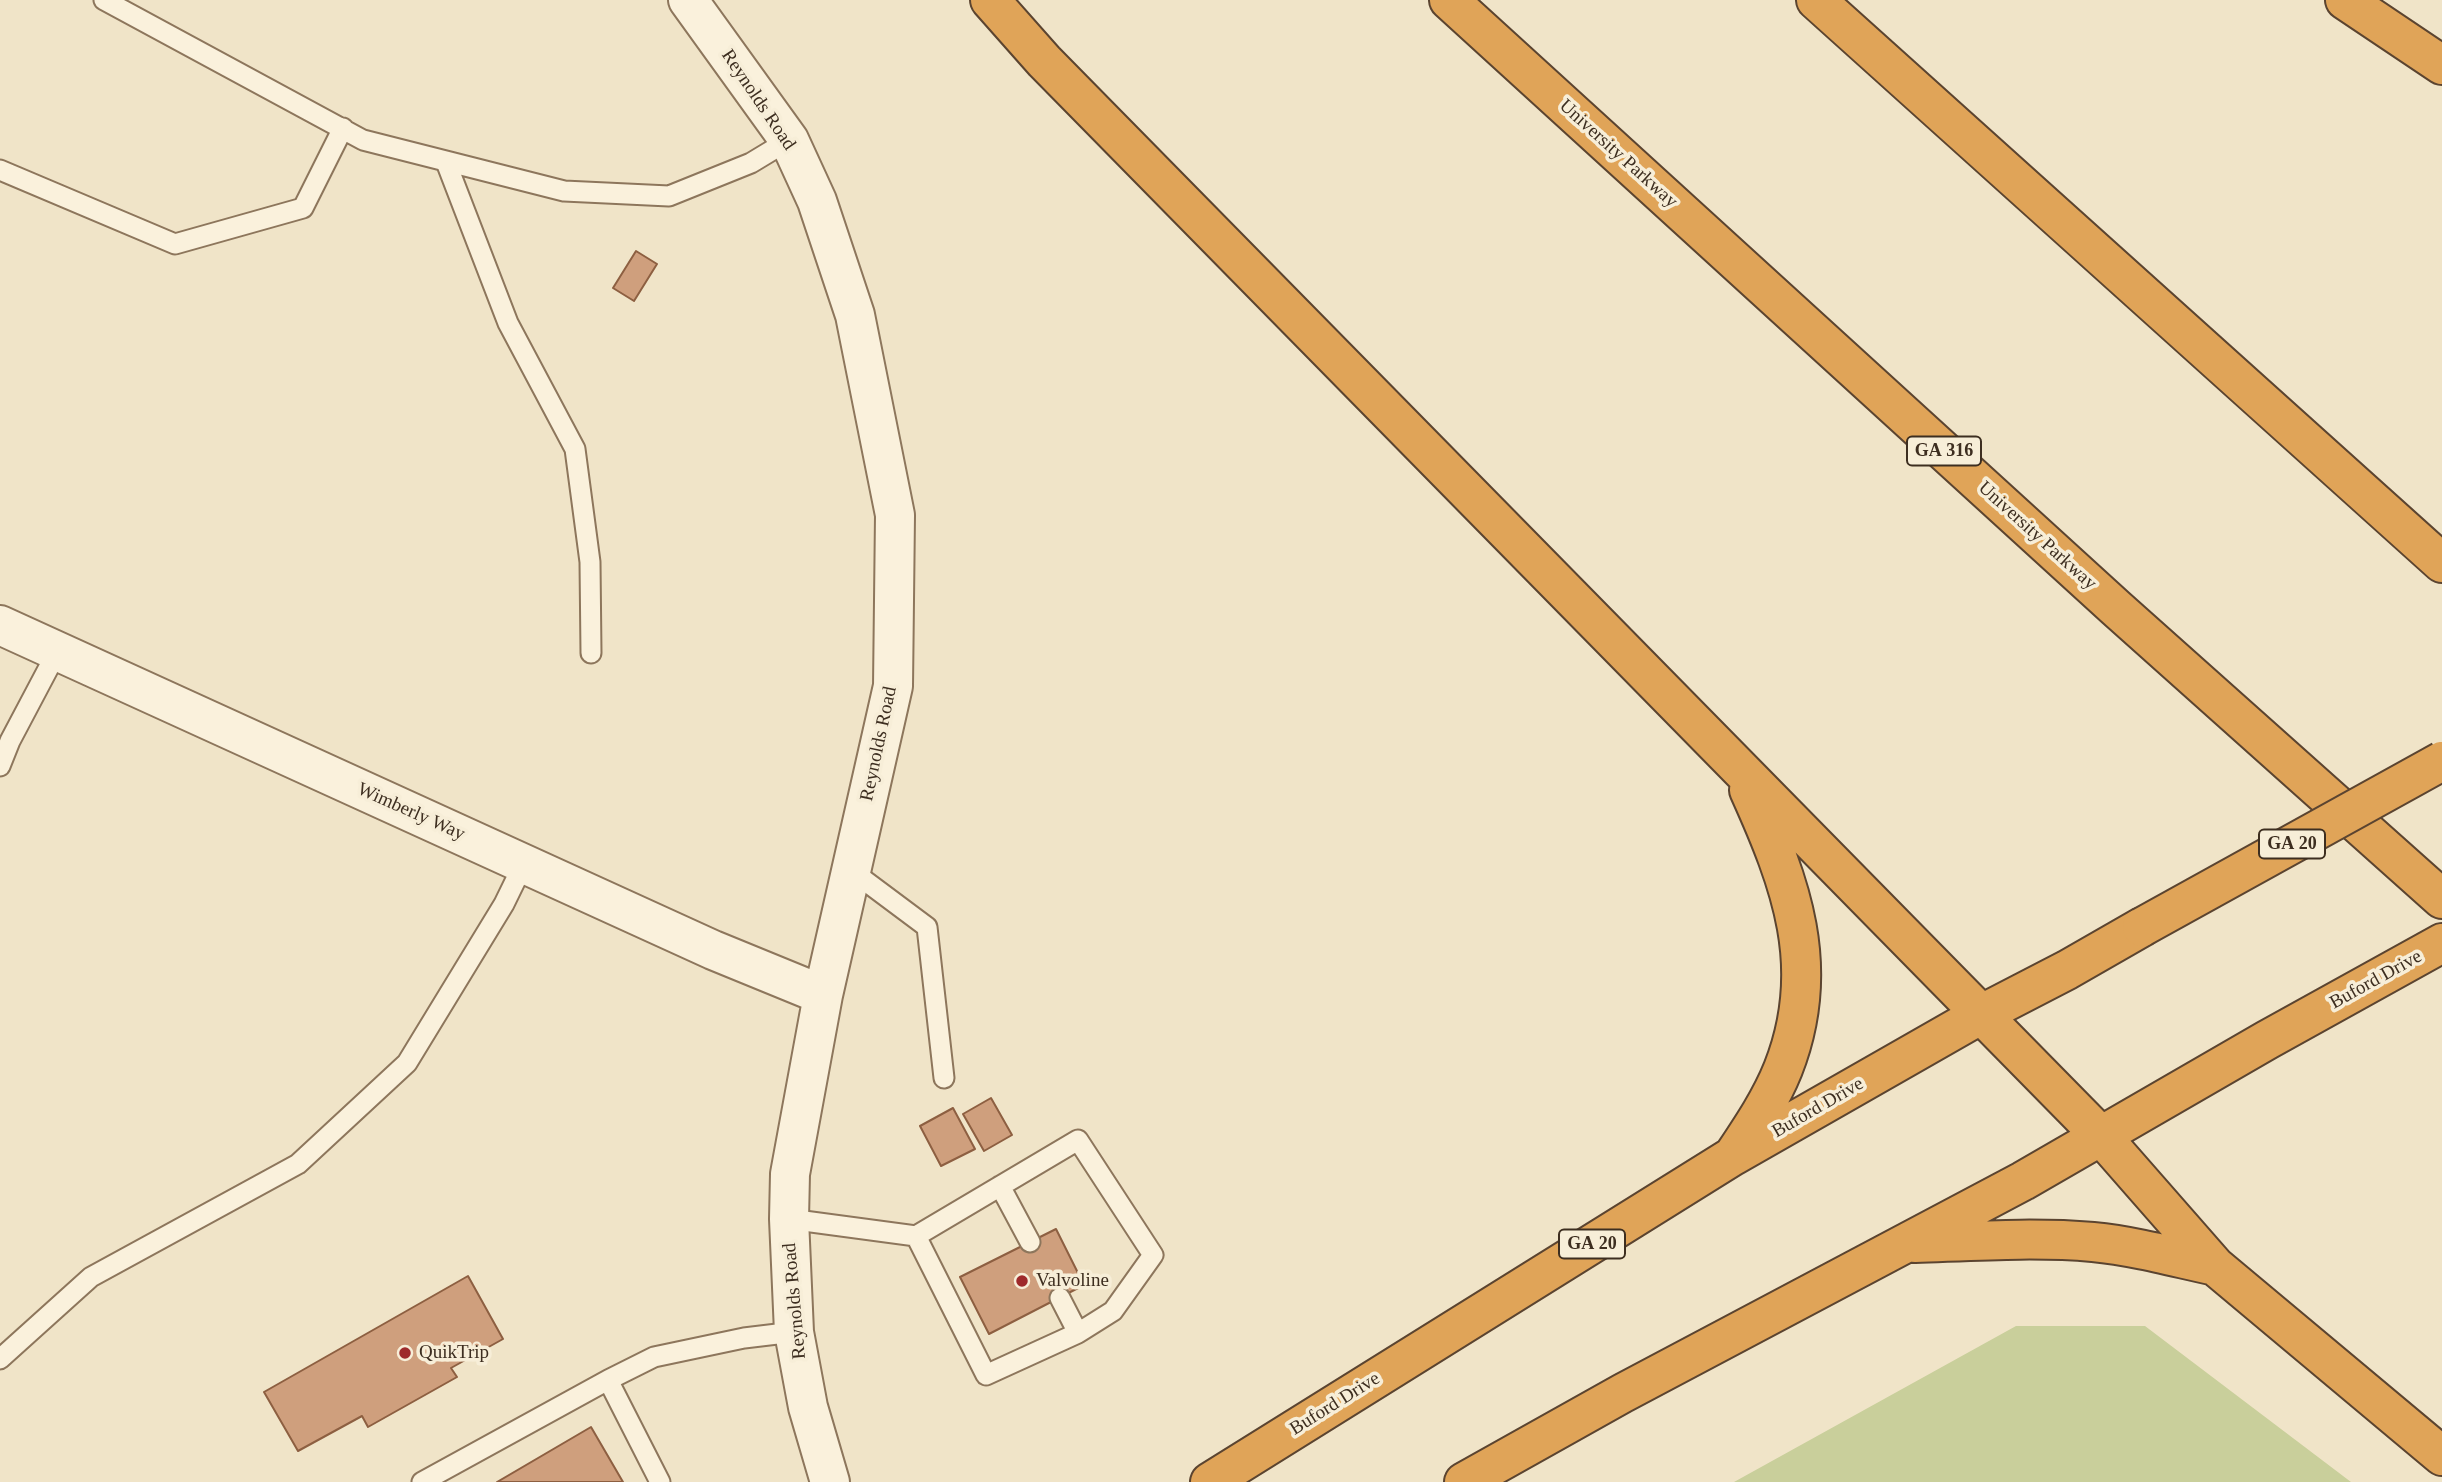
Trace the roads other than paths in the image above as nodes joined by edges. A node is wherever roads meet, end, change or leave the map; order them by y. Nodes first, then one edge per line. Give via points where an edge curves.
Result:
1 (104, 0) edge
2 (688, 0) edge
3 (990, 0) edge
4 (1449, 0) edge
5 (1816, 0) edge
6 (2345, 0) edge
7 (2442, 65) edge
8 (342, 128) junction
9 (789, 140) junction
10 (446, 162) junction
11 (0, 170) edge
12 (2442, 563) edge
13 (0, 625) edge
14 (57, 652) junction
15 (591, 653) dead end
16 (2442, 761) edge
17 (1738, 765) junction
18 (0, 766) edge
19 (524, 863) junction
20 (852, 871) junction
21 (2442, 899) edge
22 (2442, 943) edge
23 (823, 995) junction
24 (1980, 1015) junction
25 (944, 1078) dead end
26 (2102, 1137) junction
27 (1733, 1156) junction
28 (1000, 1186) junction
29 (789, 1219) junction
30 (916, 1236) junction
31 (1030, 1242) dead end
32 (1905, 1244) junction
33 (2215, 1266) junction
34 (1060, 1298) dead end
35 (794, 1332) junction
36 (1078, 1333) junction
37 (0, 1359) edge
38 (608, 1380) junction
39 (2442, 1456) edge
40 (422, 1482) edge
41 (660, 1482) edge
42 (830, 1482) edge
43 (1210, 1482) edge
44 (1464, 1482) edge

1 - 8 lane
2 - 9 street, Reynolds Road
3 - 17 highway via 1044,61
4 - 21 highway, University Parkway / GA 316
5 - 12 highway
6 - 7 highway
8 - 10 lane via 363,140
8 - 11 lane via 303,208 175,244
9 - 10 lane via 751,163 670,197 564,191
9 - 20 street, Reynolds Road via 817,201 855,315 895,514 893,686
10 - 15 lane via 508,323 575,449 590,562
13 - 14 street, Wimberly Way
14 - 18 lane
14 - 19 street, Wimberly Way
16 - 24 highway, Buford Drive / GA 20, bridge
17 - 24 highway
17 - 27 highway via 1776,850 1795,915 1802,995 1783,1069
19 - 23 street, Wimberly Way
19 - 37 lane via 407,1063 298,1164 91,1277
20 - 23 street, Reynolds Road
20 - 25 lane via 927,927
22 - 26 highway, Buford Drive
23 - 29 street, Reynolds Road via 790,1174
24 - 26 highway
24 - 27 highway, Buford Drive / GA 20
26 - 32 highway, Buford Drive
26 - 33 highway
27 - 43 highway, Buford Drive / GA 20
28 - 30 lane
28 - 31 lane
28 - 36 lane via 1078,1140 1153,1255 1113,1311
29 - 30 lane
29 - 35 street, Reynolds Road
30 - 36 lane via 986,1375
32 - 33 highway via 2029,1239 2094,1242
32 - 44 highway, Buford Drive
33 - 39 highway
34 - 36 lane
35 - 38 lane via 654,1357
35 - 42 street, Reynolds Road via 808,1406
38 - 40 lane
38 - 41 lane

